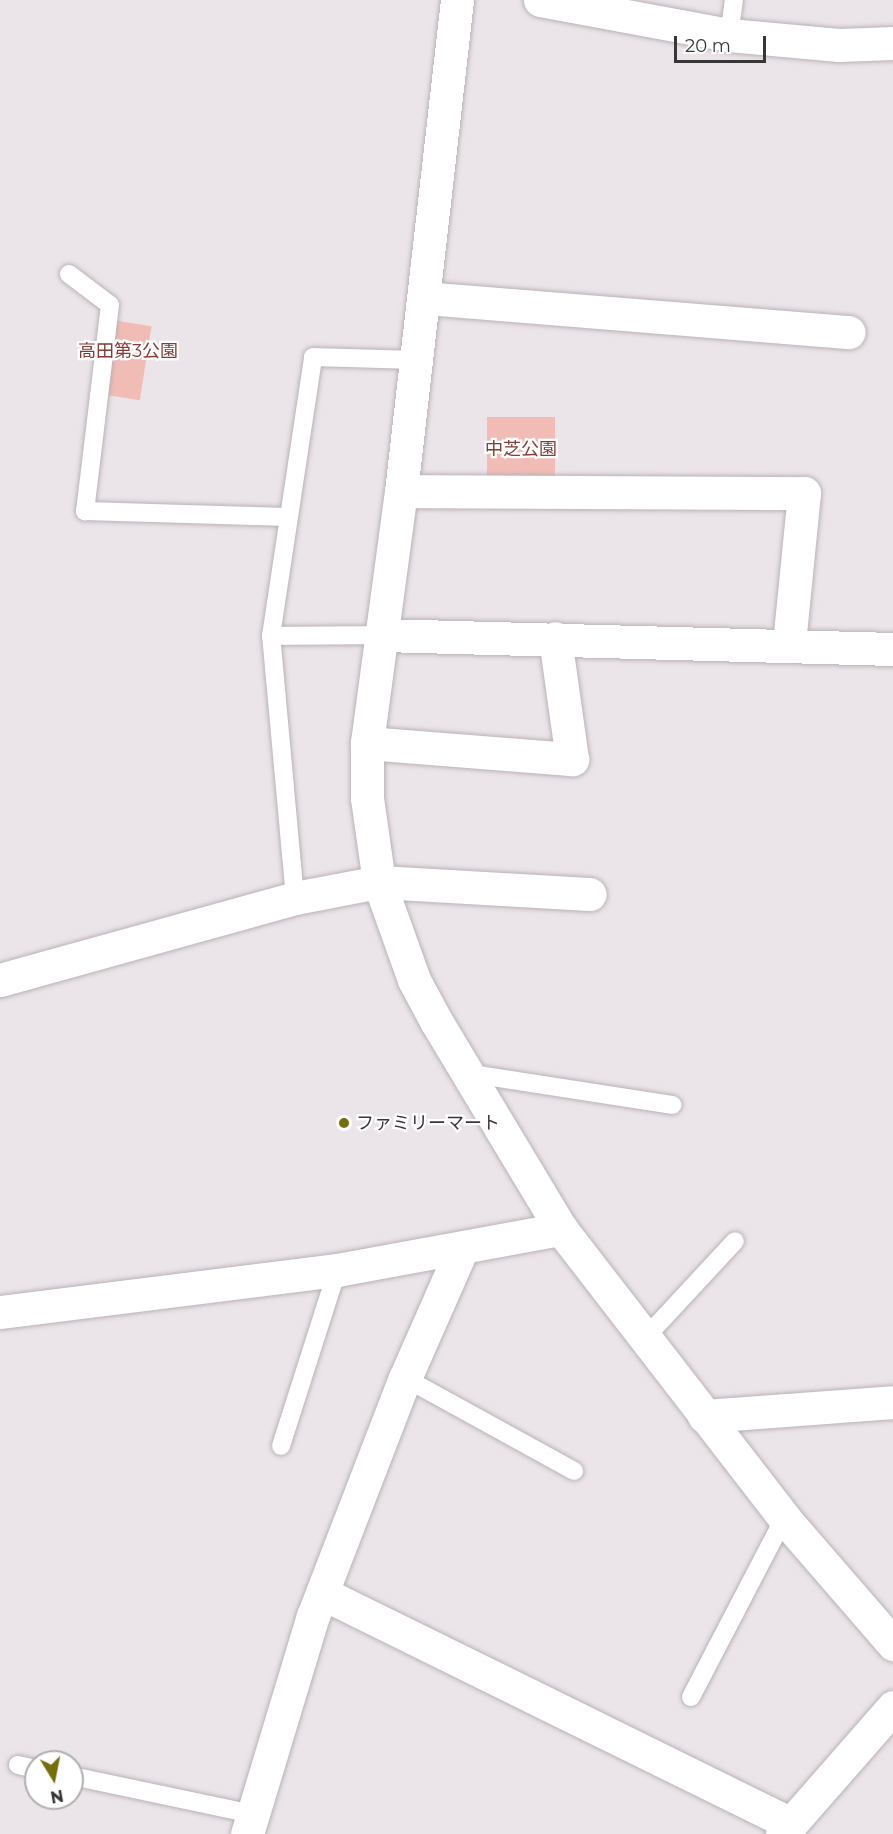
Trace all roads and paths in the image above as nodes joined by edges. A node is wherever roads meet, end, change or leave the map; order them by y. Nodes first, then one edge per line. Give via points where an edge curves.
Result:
1 (457, 0) edge
2 (540, 0) edge
3 (734, 0) edge
4 (729, 34) junction
5 (893, 43) edge
6 (69, 274) dead end
7 (424, 298) junction
8 (849, 332) dead end
9 (416, 360) junction
10 (401, 491) junction
11 (287, 517) junction
12 (382, 635) junction
13 (272, 636) junction
14 (555, 638) junction
15 (789, 644) junction
16 (893, 649) edge
17 (367, 743) junction
18 (379, 882) junction
19 (590, 894) dead end
20 (295, 898) junction
21 (0, 980) edge
22 (464, 1072) junction
23 (674, 1105) dead end
24 (561, 1229) junction
25 (735, 1242) dead end
26 (462, 1249) junction
27 (337, 1270) junction
28 (0, 1312) edge
29 (645, 1338) junction
30 (405, 1378) junction
31 (893, 1402) edge
32 (704, 1416) junction
33 (281, 1446) dead end
34 (574, 1471) dead end
35 (784, 1518) junction
36 (321, 1593) junction
37 (893, 1644) edge
38 (691, 1696) dead end
39 (893, 1707) edge
40 (84, 1779) edge
41 (250, 1824) edge
42 (787, 1829) edge

1 - 7 street
2 - 4 street
3 - 4 lane
4 - 5 street via 839,45
6 - 11 lane via 110,305 85,511
7 - 8 street
7 - 9 street
9 - 10 street
9 - 11 lane via 313,357
10 - 12 street
10 - 15 street via 804,494
11 - 13 lane
12 - 13 lane
12 - 14 street
12 - 17 street
13 - 20 lane
14 - 15 street
14 - 17 street via 572,759
15 - 16 street
17 - 18 street via 367,798
18 - 19 street
18 - 20 street
18 - 22 street via 414,980
20 - 21 street
22 - 23 lane
22 - 24 street
24 - 26 street
24 - 29 street
25 - 29 lane
26 - 27 street
26 - 30 street
27 - 28 street
27 - 33 lane
29 - 32 street
30 - 34 lane
30 - 36 street
31 - 32 street
32 - 35 street
35 - 37 street
35 - 38 lane
36 - 41 street
36 - 42 street
39 - 42 street
40 - 41 lane

